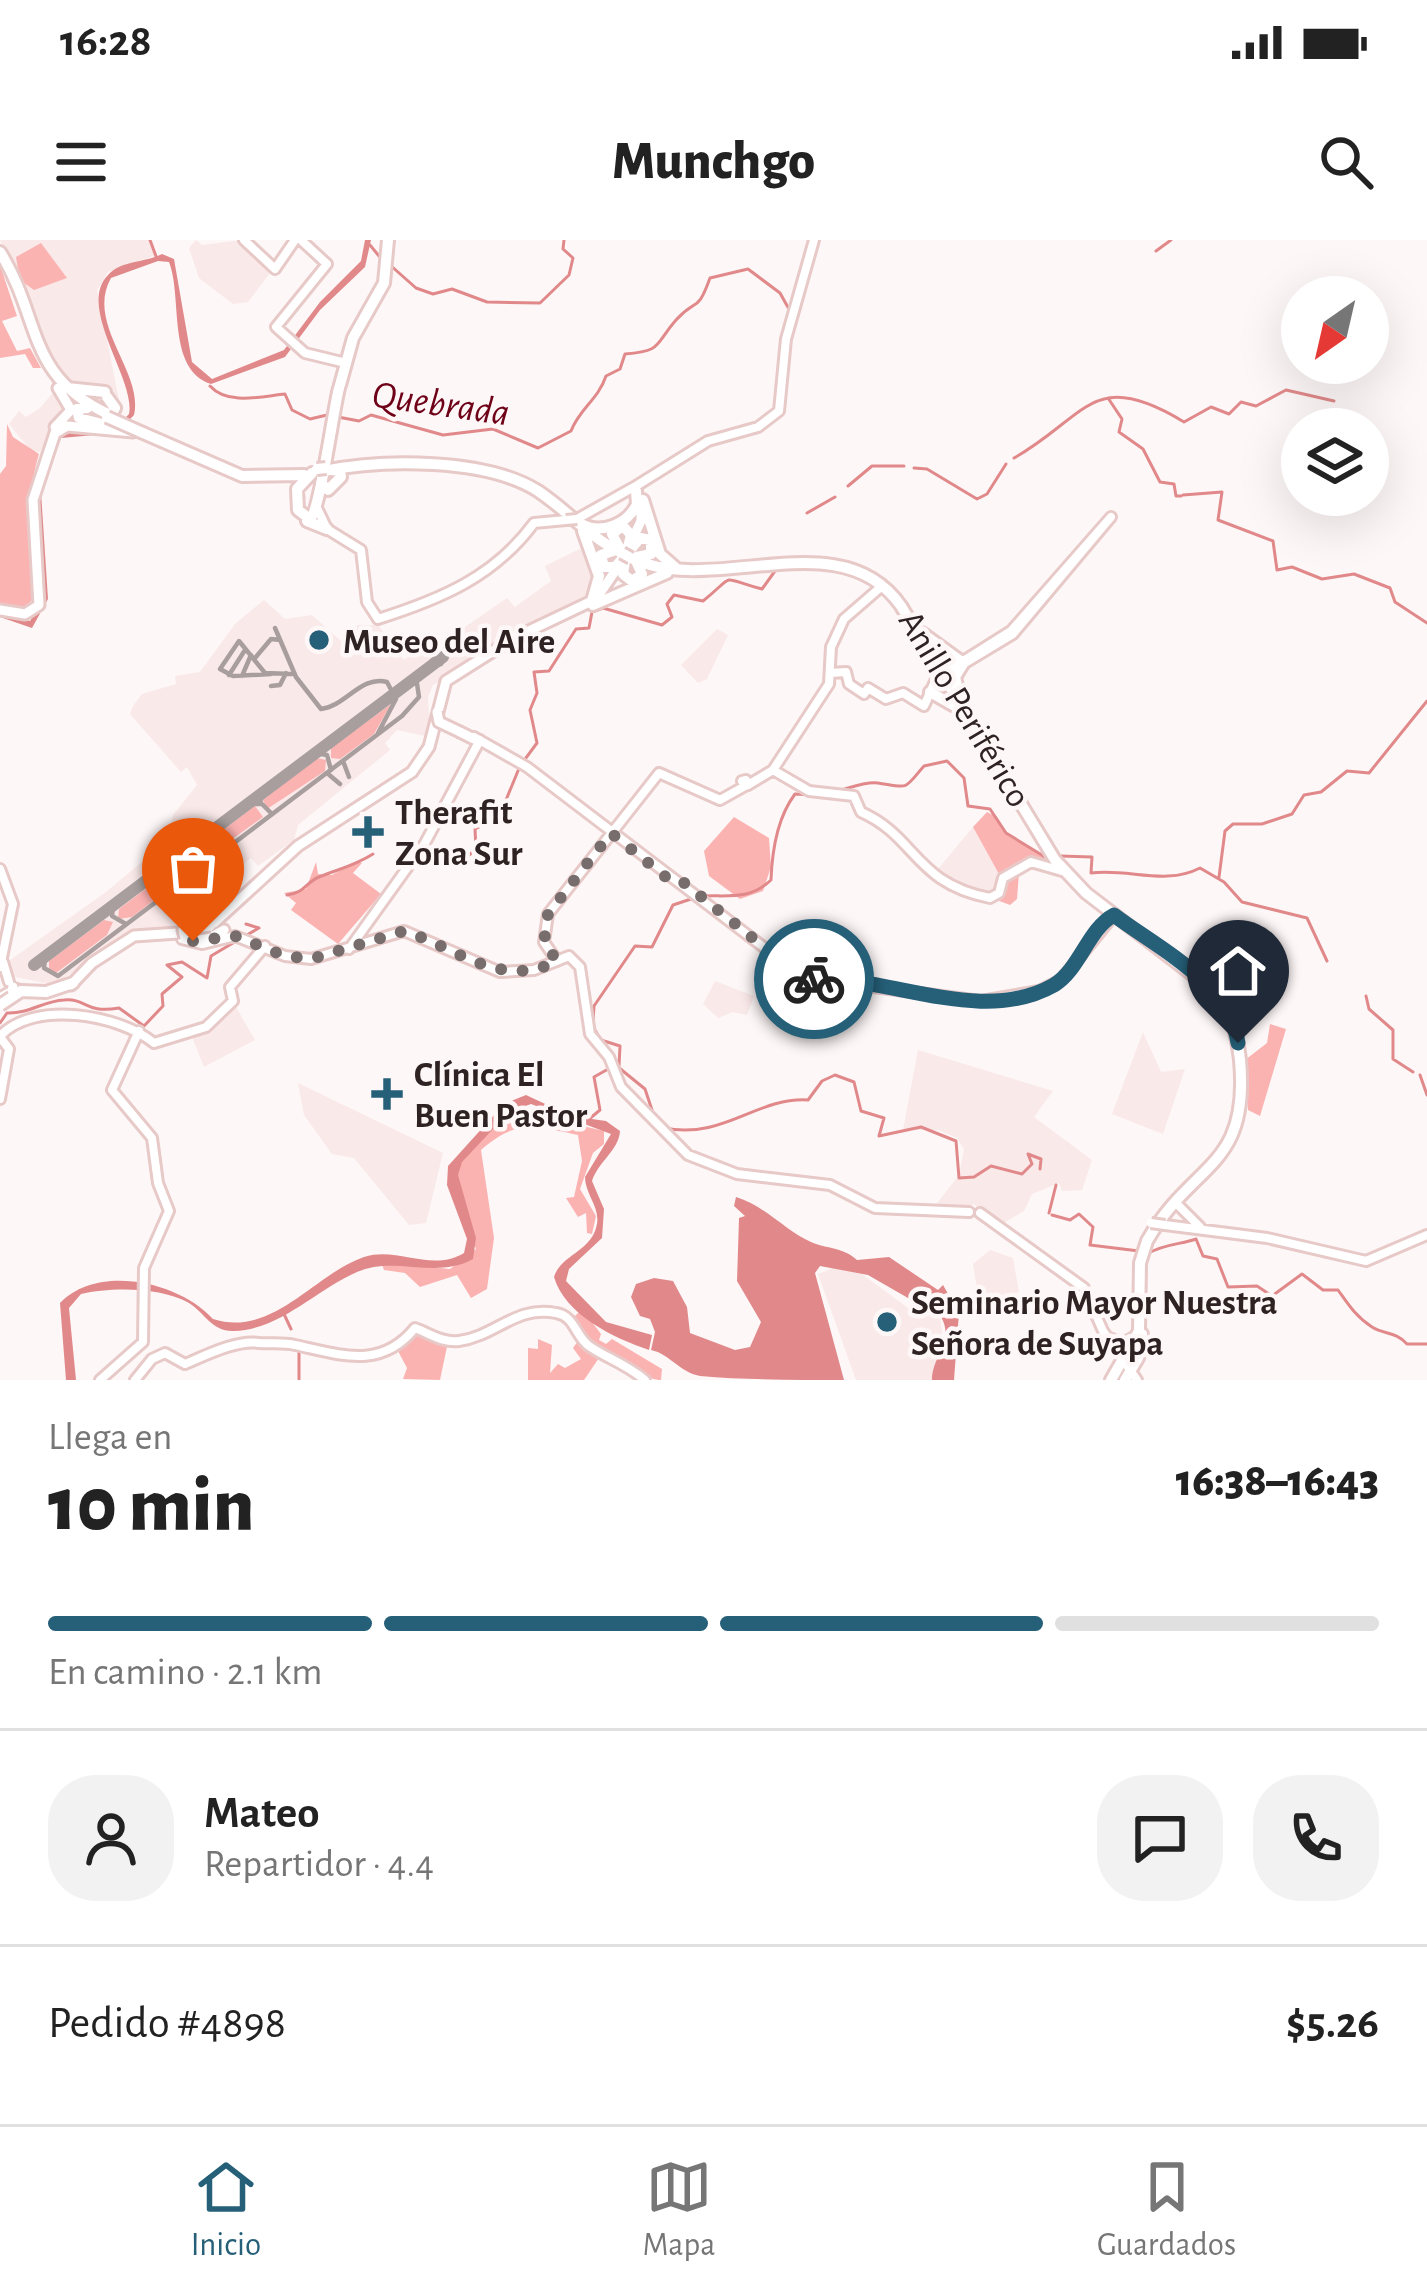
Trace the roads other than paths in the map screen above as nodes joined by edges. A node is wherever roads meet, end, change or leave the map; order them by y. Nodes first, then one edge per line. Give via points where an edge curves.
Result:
1 (244, 240) edge
2 (298, 240) edge
3 (388, 240) edge
4 (814, 240) edge
5 (0, 255) edge
6 (346, 363) junction
7 (59, 385) junction
8 (85, 399) junction
9 (71, 407) junction
10 (91, 423) junction
11 (143, 432) junction
12 (50, 435) junction
13 (328, 441) junction
14 (369, 459) junction
15 (319, 470) junction
16 (296, 474) junction
17 (258, 476) junction
18 (277, 479) junction
19 (637, 490) junction
20 (318, 519) junction
21 (576, 523) junction
22 (35, 546) junction
23 (627, 554) junction
24 (674, 571) junction
25 (883, 585) junction
26 (592, 603) junction
27 (0, 609) edge
28 (921, 632) junction
29 (830, 673) junction
30 (944, 678) junction
31 (966, 712) junction
32 (438, 716) junction
33 (478, 740) junction
34 (773, 770) junction
35 (329, 827) junction
36 (611, 833) junction
37 (1053, 863) junction
38 (0, 869) edge
39 (1109, 914) junction
40 (158, 930) junction
41 (210, 932) junction
42 (358, 940) junction
43 (265, 947) junction
44 (557, 961) junction
45 (2, 964) edge
46 (70, 983) junction
47 (43, 991) junction
48 (7, 992) edge
49 (139, 1030) junction
50 (0, 1036) edge
51 (0, 1100) edge
52 (1173, 1207) junction
53 (1200, 1228) junction
54 (1427, 1235) edge
55 (1138, 1334) junction
56 (1123, 1367) edge
57 (100, 1379) edge
58 (135, 1380) edge
59 (645, 1380) edge

1 - 2 street via 275,269
2 - 6 street via 327,264 276,327 302,351
3 - 6 highway via 384,283
4 - 19 street via 786,339 779,411 758,427 708,441
5 - 7 highway, Anillo Periférico
5 - 7 highway, Anillo Periférico via 41,363
6 - 13 highway
7 - 8 highway, Anillo Periférico
7 - 9 main road
8 - 10 highway, Anillo Periférico
8 - 10 highway via 76,412
8 - 10 highway via 108,395 115,405 110,422
9 - 10 main road
9 - 12 main road
10 - 11 highway, Anillo Periférico, bridge
10 - 12 main road
10 - 22 main road via 55,433 37,477
11 - 17 highway, Anillo Periférico
11 - 18 highway, Anillo Periférico via 242,476
12 - 22 main road via 32,489
13 - 14 highway via 334,461
13 - 15 highway
13 - 16 highway
14 - 15 highway, Anillo Periférico
14 - 21 highway, Anillo Periférico via 515,478
15 - 16 highway, Anillo Periférico
15 - 17 highway
15 - 18 highway, Anillo Periférico
15 - 20 highway
15 - 20 highway via 301,479 297,493 299,512
15 - 21 highway, Anillo Periférico via 400,460 514,480
16 - 17 highway, Anillo Periférico
18 - 20 highway via 293,487 297,513
19 - 21 street
19 - 21 highway via 626,520 597,530
19 - 23 main road via 643,520
19 - 24 highway
20 - 21 street via 361,550 378,619 464,587 520,545 534,523
21 - 23 highway, Anillo Periférico
21 - 26 highway via 598,576
22 - 27 main road via 37,603
23 - 24 highway, Anillo Periférico
23 - 26 main road via 608,591
24 - 25 highway, Anillo Periférico via 833,564
24 - 26 highway
24 - 28 highway, Anillo Periférico via 850,560 895,592
25 - 29 street via 844,619 830,647
25 - 30 highway, Anillo Periférico
26 - 32 main road via 458,677
26 - 32 main road via 514,638 445,685
28 - 30 highway, Anillo Periférico
28 - 30 highway
29 - 30 street via 846,672 849,684 886,699
29 - 34 street
30 - 30 street via 1018,628 1112,517 1011,631
30 - 31 highway, Anillo Periférico
30 - 31 highway
30 - 31 highway
31 - 37 highway, Anillo Periférico
31 - 52 highway, Anillo Periférico via 1069,873 1218,990 1237,1022 1246,1094 1239,1134
32 - 33 street
32 - 33 main road, bridge
32 - 35 main road via 430,750 413,773
33 - 36 street via 523,764
33 - 42 street via 425,843
34 - 36 street via 720,800 659,773
34 - 37 street via 809,791 854,796 861,812 886,824 939,882 986,898 1031,862
35 - 41 main road
35 - 41 main road via 285,857
36 - 39 street via 803,978 981,1001 1037,991 1060,978
36 - 44 street via 548,914 544,942
37 - 39 highway, Anillo Periférico
38 - 45 street via 13,904
39 - 52 highway, Anillo Periférico via 1215,992 1237,1035 1243,1095 1236,1132
40 - 41 main road
40 - 41 street via 202,923
40 - 46 main road via 126,937
41 - 43 street
41 - 46 main road via 128,939
42 - 43 street via 311,959
42 - 44 street via 404,931 496,971
43 - 49 street via 230,985 233,1001 206,1027 154,1043
44 - 56 street via 578,962 590,1034 621,1088 698,1160 737,1174 830,1185 866,1204 975,1212 1084,1288
45 - 48 street
46 - 47 highway
46 - 48 main road via 53,994
47 - 48 main road
47 - 48 highway, bridge
49 - 50 street via 58,1015 16,1020
49 - 57 street via 112,1088 152,1138 170,1210 144,1271 142,1343
50 - 51 street via 9,1047
52 - 53 street
52 - 53 street, bridge via 1151,1223
52 - 55 highway, Anillo Periférico via 1143,1249
52 - 56 highway, Anillo Periférico via 1144,1263
53 - 54 street via 1366,1262
55 - 56 highway, Anillo Periférico
55 - 56 highway via 1124,1344
58 - 59 street via 165,1354 185,1364 259,1342 370,1358 404,1342 412,1329 459,1341 512,1314 554,1312

